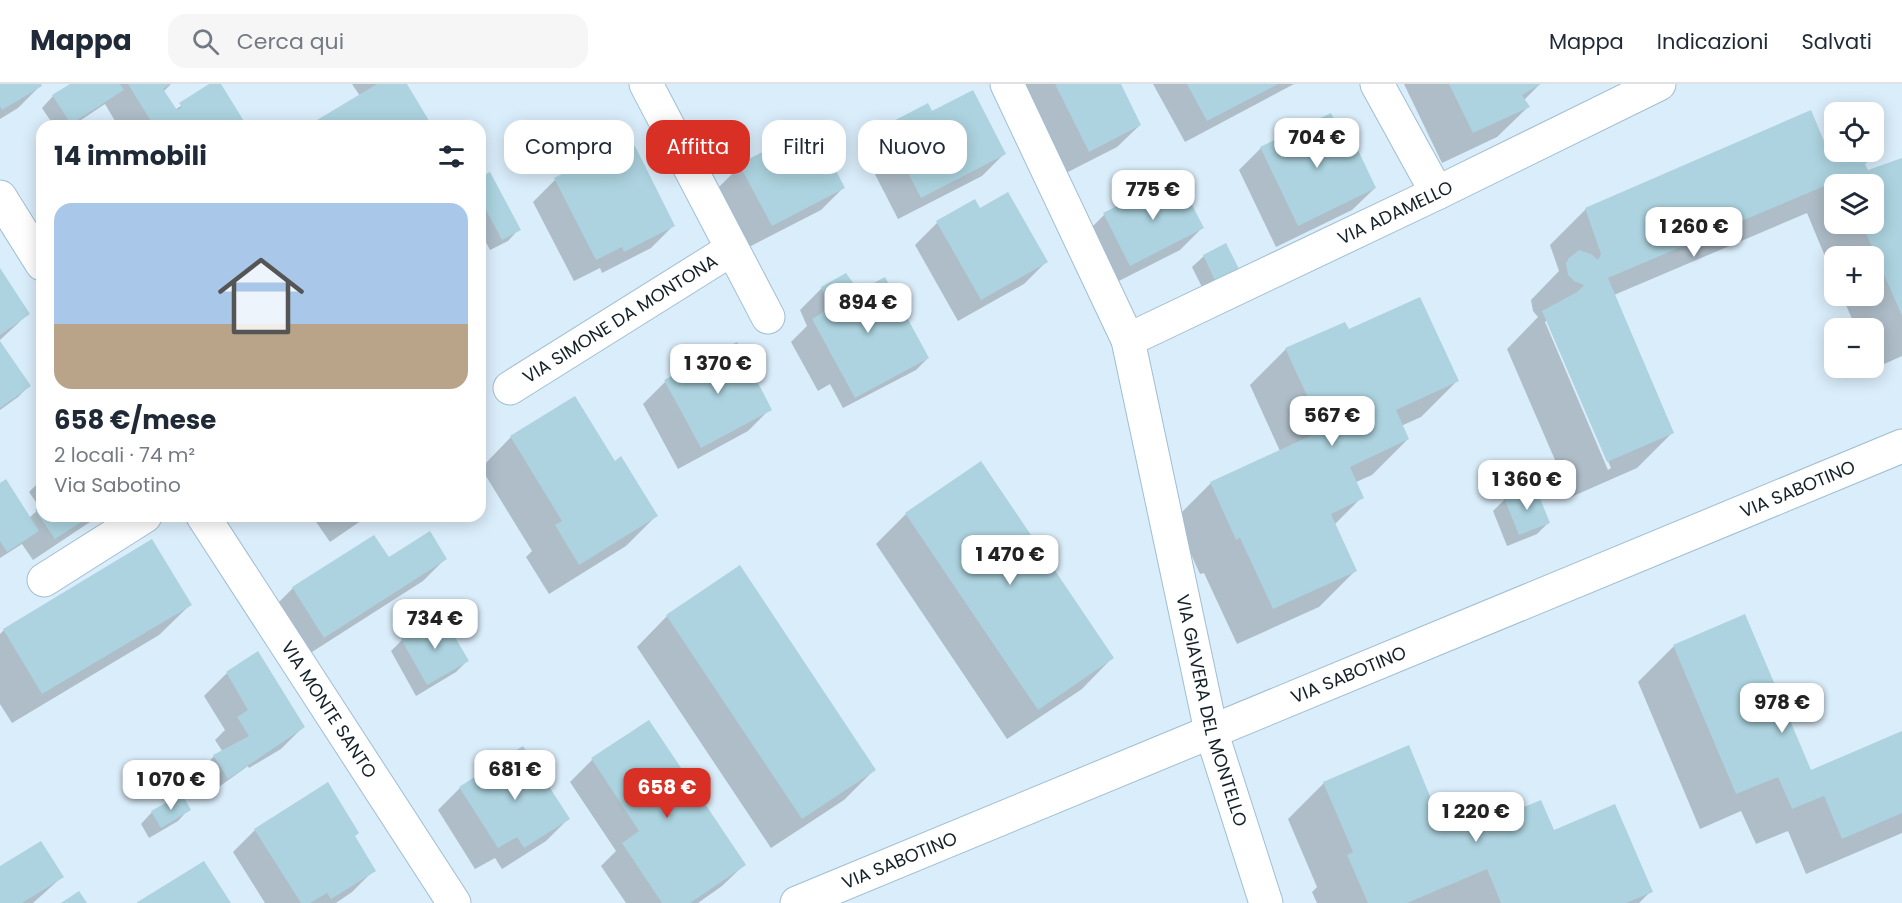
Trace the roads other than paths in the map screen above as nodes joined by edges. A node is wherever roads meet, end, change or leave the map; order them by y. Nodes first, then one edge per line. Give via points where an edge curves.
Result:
1 (646, 84) edge
2 (1007, 84) edge
3 (1377, 84) edge
4 (1659, 84) edge
5 (1437, 193) junction
6 (0, 197) edge
7 (732, 249) junction
8 (36, 254) edge
9 (768, 317) dead end
10 (1128, 340) junction
11 (510, 388) dead end
12 (1902, 446) edge
13 (136, 522) edge
14 (207, 522) edge
15 (44, 580) dead end
16 (1211, 731) junction
17 (454, 903) edge
18 (797, 903) edge
19 (1266, 903) edge

1 - 7 street, VIA SIMONE DA MONTONA
2 - 10 street, VIA GIAVERA DEL MONTELLO
3 - 5 street
4 - 5 street, VIA ADAMELLO
5 - 10 street, VIA ADAMELLO
6 - 8 street
7 - 9 street, VIA SIMONE DA MONTONA
7 - 11 street, VIA SIMONE DA MONTONA
10 - 16 street, VIA GIAVERA DEL MONTELLO
12 - 16 street, VIA SABOTINO
13 - 15 street
14 - 17 street, VIA MONTE SANTO
16 - 18 street, VIA SABOTINO
16 - 19 street, VIA GIAVERA DEL MONTELLO

